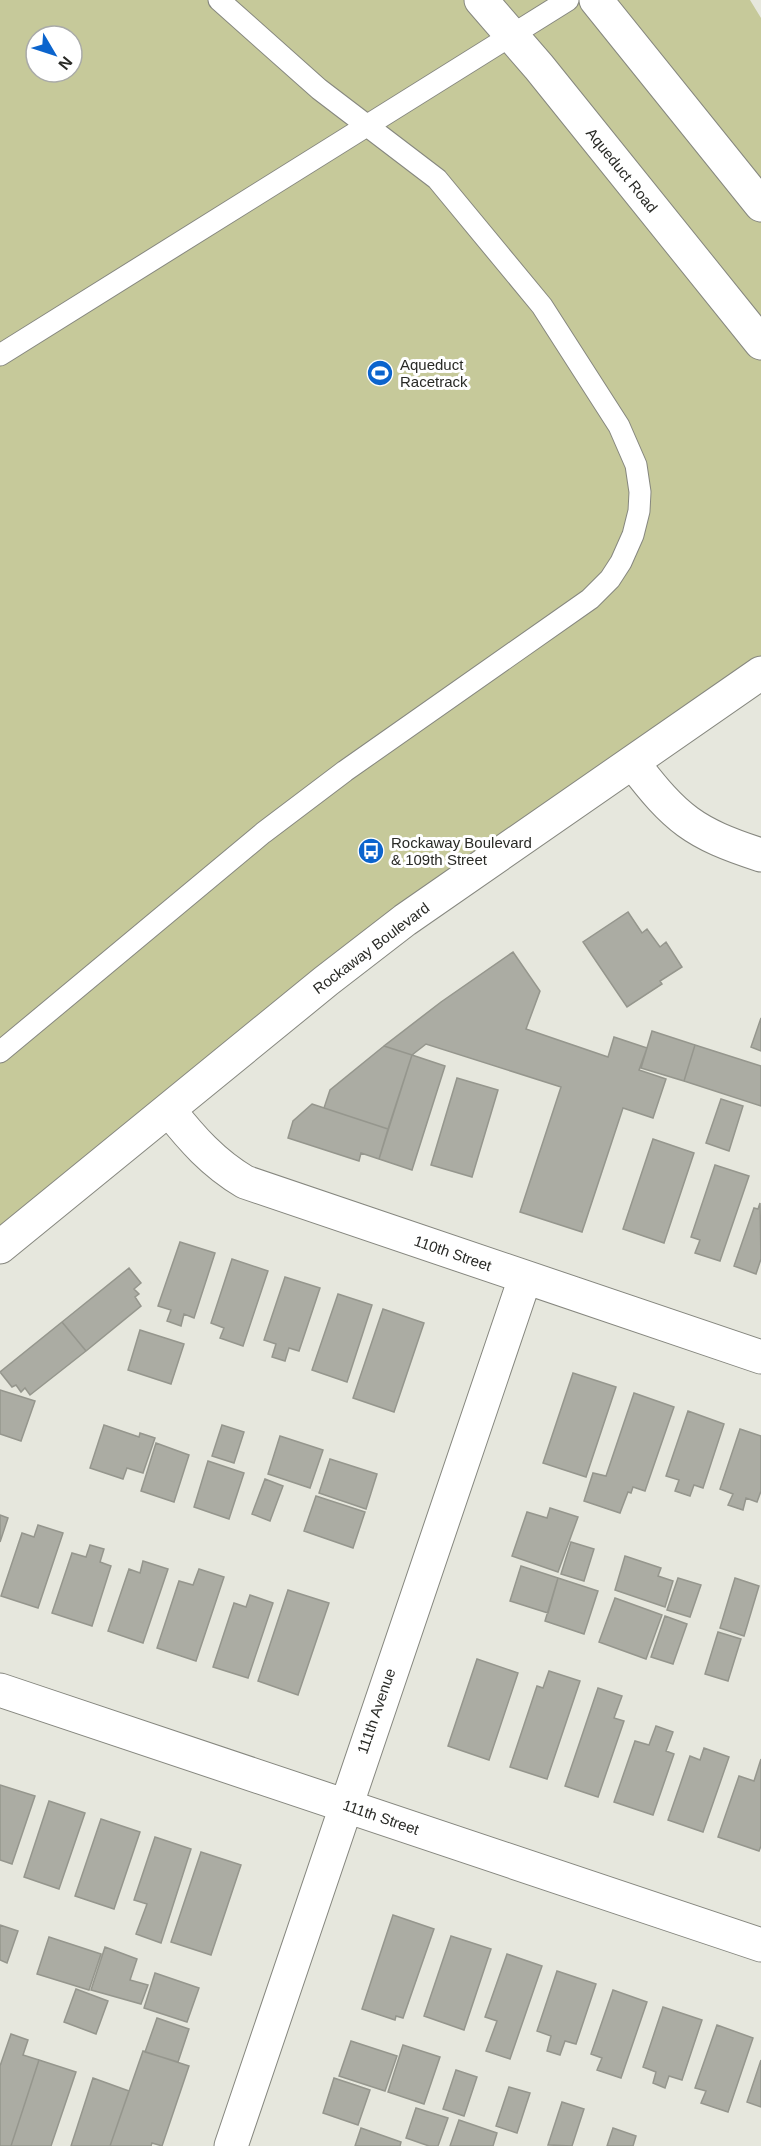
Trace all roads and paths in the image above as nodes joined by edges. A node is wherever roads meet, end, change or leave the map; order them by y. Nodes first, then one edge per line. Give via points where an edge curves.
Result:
1 (219, 0) edge
2 (481, 0) edge
3 (568, 0) edge
4 (596, 0) edge
5 (512, 35) junction
6 (367, 126) junction
7 (761, 205) edge
8 (761, 343) edge
9 (0, 355) edge
10 (761, 673) edge
11 (633, 763) junction
12 (761, 855) edge
13 (0, 1052) edge
14 (169, 1110) junction
15 (0, 1247) edge
16 (525, 1278) junction
17 (761, 1357) edge
18 (0, 1690) edge
19 (344, 1805) junction
20 (761, 1945) edge
21 (231, 2146) edge

1 - 6 lane via 296,70
2 - 5 street, Aqueduct Road
3 - 5 lane
4 - 7 street
5 - 6 lane
5 - 8 street, Aqueduct Road
6 - 9 lane
6 - 13 lane via 437,179 514,269 619,426 634,456 640,492 629,546 610,579 584,604 271,827
10 - 11 street, Rockaway Boulevard
11 - 12 street via 685,822
11 - 14 street, Rockaway Boulevard via 405,920
14 - 15 street, Rockaway Boulevard
14 - 16 street, 110th Street via 205,1153 245,1182
16 - 17 street, 110th Street
16 - 19 street, 111th Avenue
18 - 19 street, 111th Street
19 - 20 street, 111th Street
19 - 21 street, 111th Avenue

